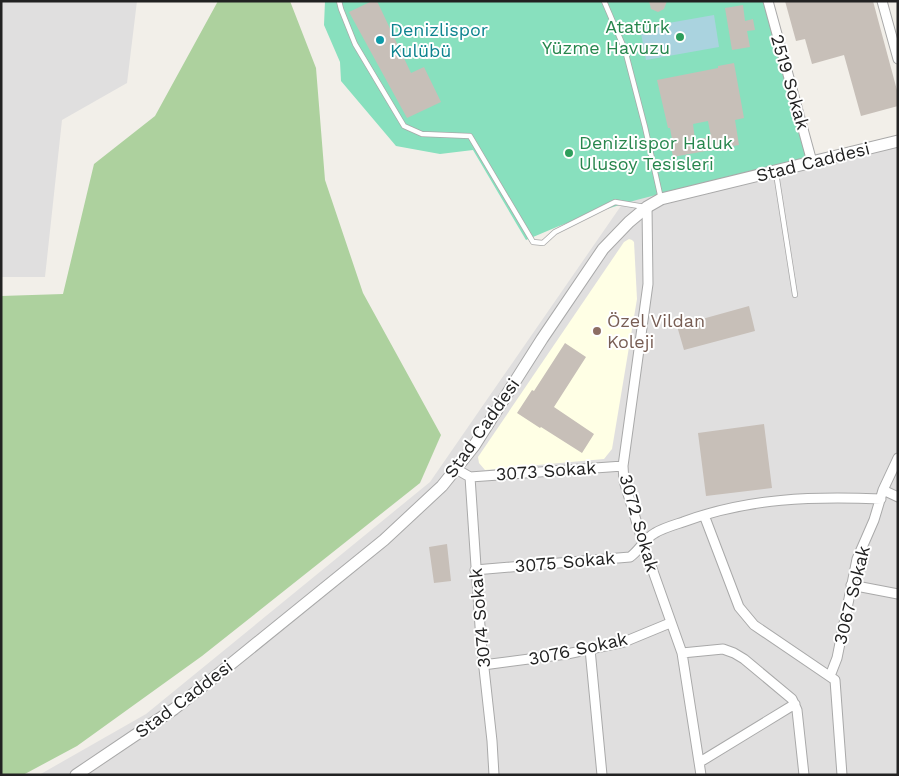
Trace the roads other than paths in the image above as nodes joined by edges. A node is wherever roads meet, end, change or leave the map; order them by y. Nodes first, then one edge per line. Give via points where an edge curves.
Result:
1 (339, 1) edge
2 (604, 1) edge
3 (768, 1) edge
4 (882, 1) edge
5 (898, 59) edge
6 (898, 141) edge
7 (812, 162) junction
8 (776, 171) junction
9 (661, 199) junction
10 (647, 207) junction
11 (795, 295) dead end
12 (898, 458) edge
13 (623, 466) junction
14 (456, 469) junction
15 (470, 477) junction
16 (883, 490) junction
17 (898, 497) edge
18 (880, 500) junction
19 (704, 515) junction
20 (643, 543) junction
21 (475, 570) junction
22 (851, 585) junction
23 (898, 594) edge
24 (670, 623) junction
25 (590, 649) junction
26 (682, 653) junction
27 (484, 666) junction
28 (830, 676) junction
29 (794, 704) junction
30 (700, 762) junction
31 (76, 775) edge
32 (494, 775) edge
33 (602, 775) edge
34 (701, 775) edge
35 (804, 775) edge
36 (842, 775) edge

1 - 10 lane via 355,44 404,126 422,134 470,136 533,242 543,243 555,232 615,202
2 - 9 lane via 625,50
3 - 7 street, 2519 Sokak
4 - 5 street
6 - 7 street, Stad Caddesi
7 - 8 street, Stad Caddesi
8 - 9 street, Stad Caddesi
8 - 11 lane
9 - 10 street, Stad Caddesi
10 - 13 street, 3072 Sokak via 648,284
10 - 14 street, Stad Caddesi via 628,222 603,250
12 - 16 street, 3067 Sokak
13 - 15 street, 3073 Sokak
13 - 20 street, 3072 Sokak via 624,481
14 - 15 street
14 - 31 street, Stad Caddesi via 384,540 221,672
15 - 21 street, 3074 Sokak
16 - 17 street
16 - 18 street, 3067 Sokak
18 - 19 street, 3075 Sokak via 782,500 745,504
18 - 22 street, 3067 Sokak
19 - 20 street, 3075 Sokak via 654,533
19 - 28 street via 739,607 754,624
20 - 21 street, 3075 Sokak via 630,557
20 - 24 street, 3072 Sokak
21 - 27 street, 3074 Sokak
22 - 23 street
22 - 28 street, 3067 Sokak
24 - 25 street, 3076 Sokak via 624,642
24 - 26 street, 3072 Sokak
25 - 27 street, 3076 Sokak
25 - 33 street
26 - 29 street via 723,649 734,653 792,699
26 - 30 street, 3072 Sokak
27 - 32 street, 3074 Sokak
28 - 36 street via 835,680
29 - 30 street
29 - 35 street
30 - 34 street, 3072 Sokak

